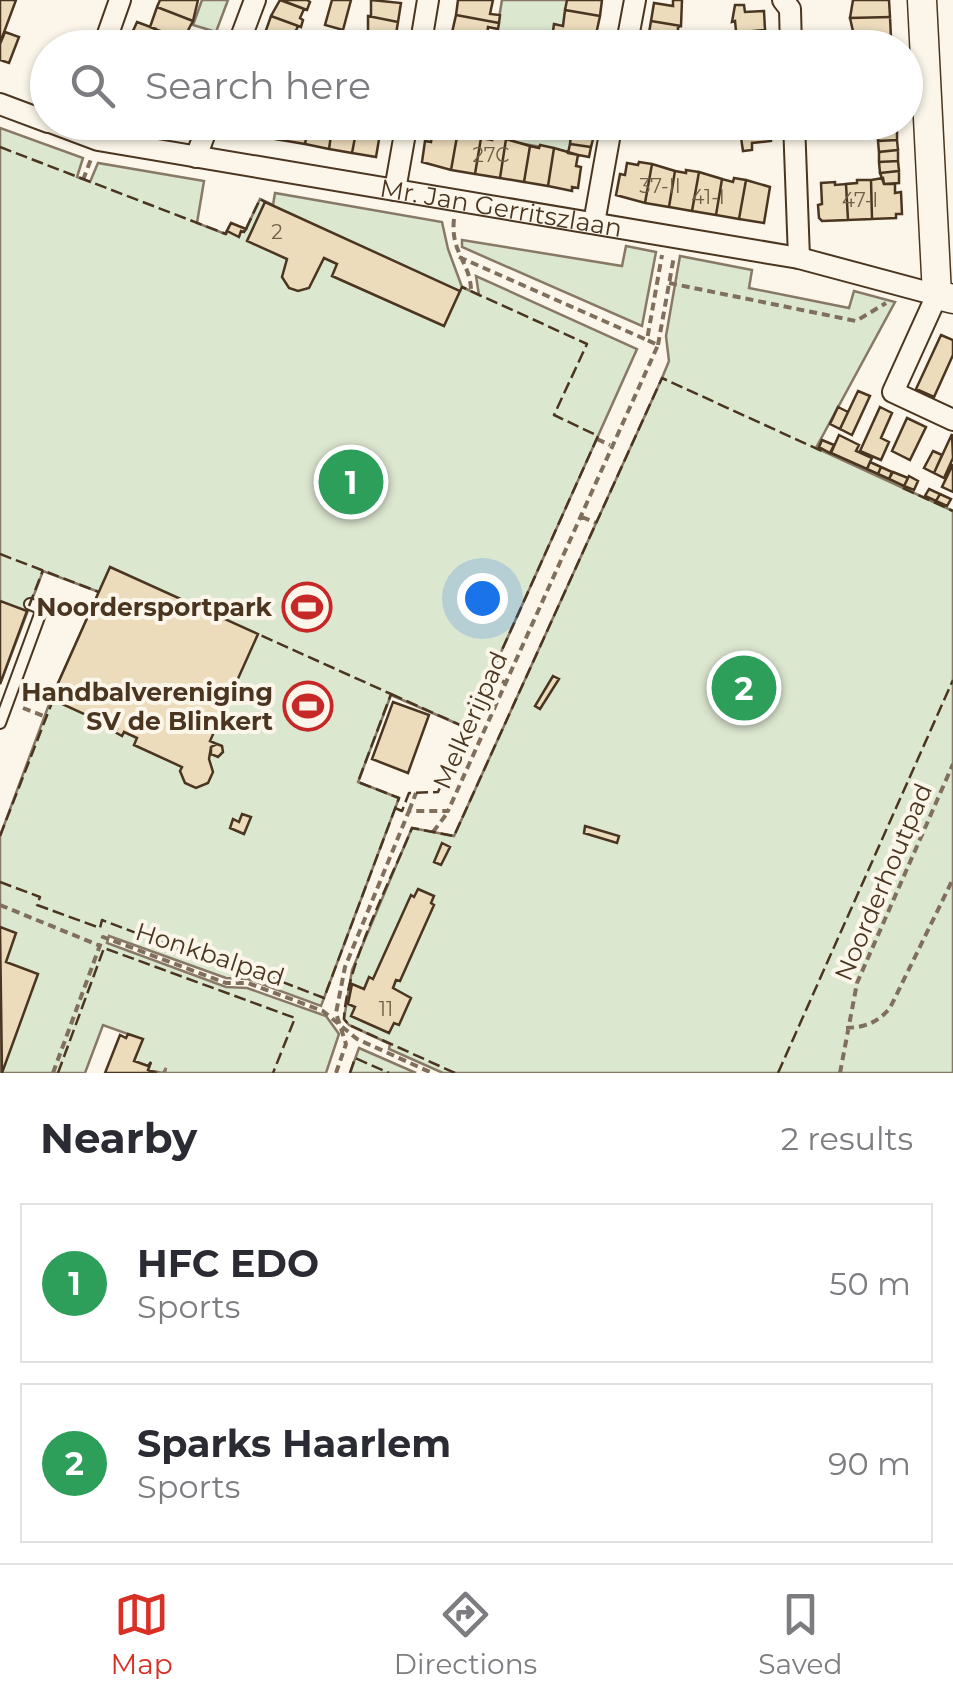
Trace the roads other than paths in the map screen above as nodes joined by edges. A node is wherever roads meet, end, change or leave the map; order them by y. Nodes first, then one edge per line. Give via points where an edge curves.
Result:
1 (120, 0) edge
2 (255, 0) edge
3 (428, 0) edge
4 (635, 0) edge
5 (783, 0) edge
6 (922, 0) edge
7 (109, 30) edge
8 (244, 30) edge
9 (423, 30) edge
10 (629, 30) edge
11 (791, 30) edge
12 (0, 104) edge
13 (30, 115) edge
14 (98, 140) edge
15 (202, 140) edge
16 (404, 140) edge
17 (609, 140) edge
18 (795, 140) edge
19 (196, 156) junction
20 (395, 190) junction
21 (594, 223) junction
22 (799, 258) junction
23 (934, 294) edge
24 (953, 420) edge
25 (30, 604) dead end
26 (0, 723) edge

1 - 7 street
2 - 8 street
3 - 9 street
4 - 10 street
5 - 11 street
6 - 23 street
12 - 13 street, Mr. Jan Gerritszlaan
14 - 19 street, Mr. Jan Gerritszlaan
15 - 19 street
16 - 20 street
17 - 21 street
18 - 22 street
19 - 20 street, Mr. Jan Gerritszlaan
20 - 21 street, Mr. Jan Gerritszlaan
21 - 22 street, Mr. Jan Gerritszlaan
22 - 23 street, Mr. Jan Gerritszlaan
23 - 24 street via 893,392
25 - 26 lane via 42,609

